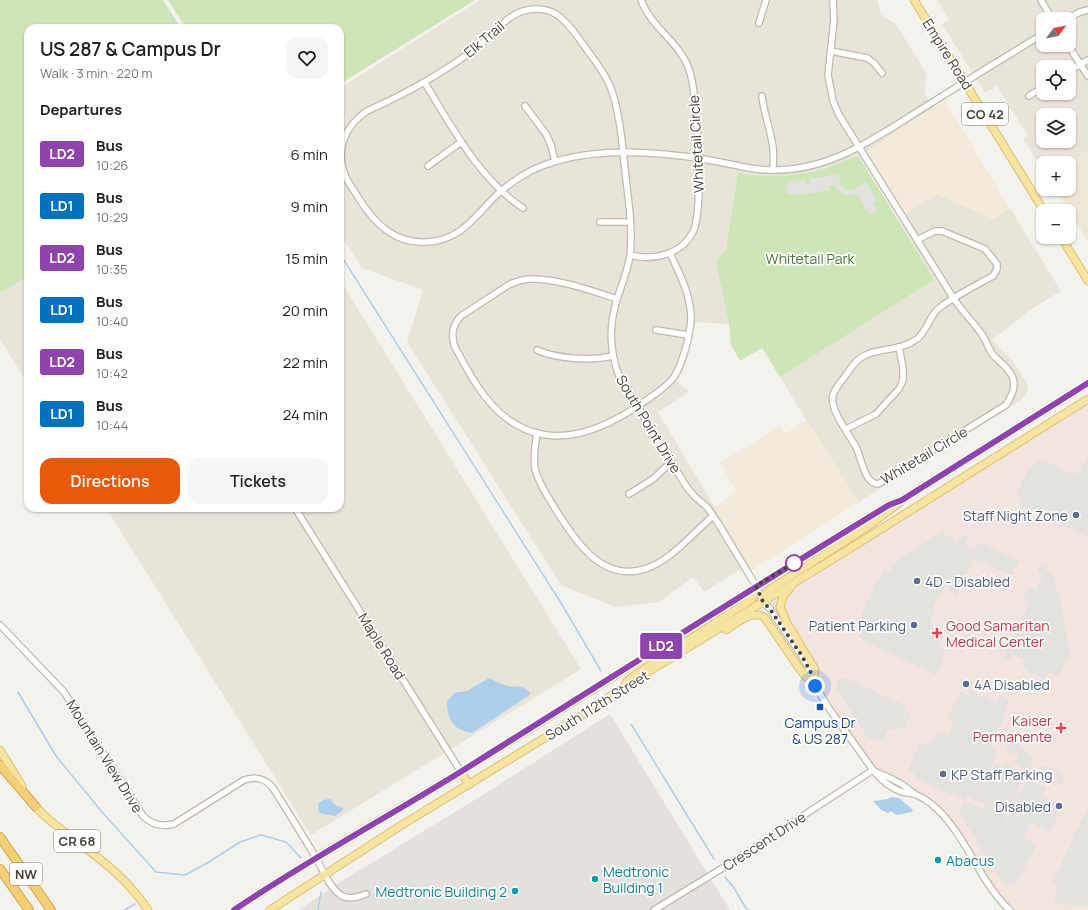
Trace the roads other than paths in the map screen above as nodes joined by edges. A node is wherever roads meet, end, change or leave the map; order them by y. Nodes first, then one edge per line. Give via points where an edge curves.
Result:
1 (641, 0) edge
2 (766, 0) edge
3 (833, 0) edge
4 (914, 0) edge
5 (1041, 0) edge
6 (1088, 10) edge
7 (1048, 12) edge
8 (1076, 14) edge
9 (759, 23) dead end
10 (1036, 38) edge
11 (831, 50) junction
12 (1073, 52) edge
13 (1088, 60) edge
14 (1081, 64) junction
15 (1076, 67) edge
16 (882, 73) dead end
17 (1088, 76) edge
18 (965, 82) junction
19 (425, 83) junction
20 (1036, 92) edge
21 (762, 96) dead end
22 (1029, 96) dead end
23 (525, 106) dead end
24 (344, 136) edge
25 (460, 142) junction
26 (859, 147) junction
27 (623, 152) junction
28 (698, 158) junction
29 (555, 161) junction
30 (428, 166) dead end
31 (344, 170) edge
32 (773, 170) junction
33 (502, 190) junction
34 (1040, 204) edge
35 (523, 208) dead end
36 (600, 222) dead end
37 (630, 222) junction
38 (917, 240) junction
39 (1065, 244) edge
40 (670, 253) junction
41 (630, 255) junction
42 (1088, 281) edge
43 (617, 299) junction
44 (954, 299) junction
45 (656, 330) dead end
46 (688, 335) junction
47 (899, 347) junction
48 (537, 350) dead end
49 (612, 356) junction
50 (1088, 383) edge
51 (1088, 399) edge
52 (637, 407) junction
53 (846, 429) junction
54 (537, 433) junction
55 (671, 462) junction
56 (629, 494) dead end
57 (902, 500) junction
58 (298, 512) edge
59 (713, 516) junction
60 (796, 581) junction
61 (756, 586) junction
62 (763, 602) junction
63 (0, 625) edge
64 (814, 680) junction
65 (625, 686) junction
66 (0, 750) edge
67 (0, 765) edge
68 (873, 770) junction
69 (461, 772) junction
70 (469, 785) junction
71 (36, 807) junction
72 (0, 837) edge
73 (316, 858) junction
74 (0, 869) edge
75 (325, 875) junction
76 (366, 894) dead end
77 (29, 910) edge
78 (51, 910) edge
79 (148, 910) edge
80 (234, 910) edge
81 (270, 910) edge
82 (654, 910) edge
83 (1010, 910) edge

1 - 28 street, Whitetail Circle via 656,26 680,51 690,71 697,120
2 - 9 street
3 - 11 street, Whitetail Circle
4 - 18 main road, Empire Road / CO 42
5 - 7 street
6 - 8 street
10 - 18 street, Elk Trail
11 - 16 street via 867,58 874,62
11 - 26 street, Whitetail Circle via 828,74 833,101
12 - 14 street
13 - 14 street
14 - 15 street
14 - 17 street
18 - 26 street, Elk Trail
18 - 34 main road, Empire Road / CO 42
19 - 24 street, Elk Trail via 363,114
19 - 25 street
19 - 27 street, Elk Trail via 469,53 512,16 533,9 550,11 567,22 610,85 616,101
20 - 22 street
21 - 32 street via 774,150
23 - 29 street via 546,134
25 - 30 street
25 - 33 street
26 - 32 street, Elk Trail via 816,165
26 - 38 street, Whitetail Circle
27 - 28 street, Elk Trail
27 - 29 street, Elk Trail
27 - 37 street, South Point Drive
28 - 32 street, Elk Trail
28 - 40 street, Whitetail Circle via 696,223 688,239
29 - 33 street, Elk Trail via 529,172
31 - 33 street, Elk Trail via 368,213 377,223 396,236 425,243 448,238 462,230
33 - 35 street via 510,200
36 - 37 street
37 - 41 street, South Point Drive
38 - 44 street, Whitetail Circle
38 - 44 street via 935,231 945,231 986,249 997,264 994,274
39 - 42 main road
40 - 41 street, Whitetail Circle via 646,258
40 - 46 street via 687,292 691,321
41 - 43 street, South Point Drive
43 - 49 street, South Point Drive via 611,331
43 - 54 street via 565,284 529,279 510,284 461,316 456,322 453,330 454,345 489,402 510,421
44 - 47 street, Whitetail Circle via 938,310 917,339
44 - 53 street, Whitetail Circle via 982,334 991,352 1009,370 1013,378 1012,396 1006,405 878,484 872,483 865,471 859,452
45 - 46 street
46 - 52 street via 682,360 673,378
47 - 53 street via 904,374 899,389 876,414
47 - 53 street, Whitetail Circle via 864,355 838,386 833,394 833,408
48 - 49 street via 582,358
49 - 52 street, South Point Drive via 619,376
50 - 57 main road, South 112th Street
51 - 60 main road, South 112th Street
52 - 54 street via 613,422 589,431 557,436
52 - 55 street, South Point Drive
54 - 59 street via 534,454 538,478 579,544 598,562 632,572 654,566
55 - 56 street via 653,479
55 - 59 street, South Point Drive via 686,486
57 - 61 main road, South 112th Street via 889,505
57 - 62 main road via 868,527 772,588
58 - 69 street, Maple Road
59 - 61 street, South Point Drive
60 - 62 main road, South 112th Street
60 - 64 main road via 783,596 780,607 815,669
61 - 62 street, South Point Drive
61 - 65 main road via 752,599 634,675 627,680
61 - 69 main road, South 112th Street
62 - 64 street, South Point Drive via 802,656
62 - 65 main road, South 112th Street
63 - 73 street, Mountain View Drive via 64,692 147,821 157,825 174,824 244,780 259,778 273,788
64 - 65 main road via 806,677 765,618 756,614 631,686
64 - 68 street, South Point Drive via 828,708
65 - 70 main road, South 112th Street
66 - 71 main road, CR 68
67 - 71 highway
68 - 82 street, Crescent Drive
68 - 83 street via 908,788 932,804 946,818 990,887
69 - 70 main road, Maple Road
69 - 73 main road, South 112th Street
70 - 75 main road, South 112th Street
71 - 79 main road, CR 68 via 119,874
72 - 78 highway, NW
73 - 75 street, Mountain View Drive
73 - 80 main road, South 112th Street
74 - 77 highway, NW
75 - 76 street, Mountain View Drive via 342,896 351,898
75 - 81 main road, South 112th Street

